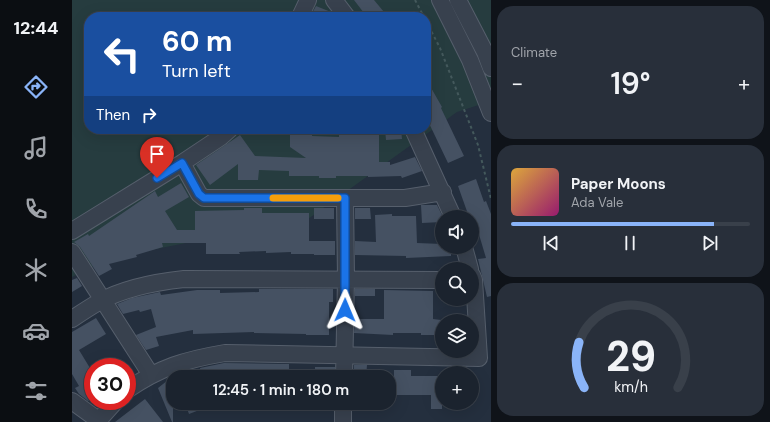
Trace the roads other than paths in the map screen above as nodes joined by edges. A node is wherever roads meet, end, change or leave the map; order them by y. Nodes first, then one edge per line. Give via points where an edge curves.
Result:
1 (308, 0) edge
2 (334, 0) edge
3 (440, 0) edge
4 (458, 0) edge
5 (302, 12) edge
6 (343, 12) edge
7 (491, 68) edge
8 (491, 113) edge
9 (224, 134) edge
10 (415, 134) edge
11 (182, 163) junction
12 (443, 192) junction
13 (345, 198) junction
14 (450, 210) edge
15 (72, 231) edge
16 (72, 252) edge
17 (346, 279) junction
18 (435, 280) edge
19 (103, 300) junction
20 (475, 306) edge
21 (72, 318) edge
22 (344, 355) junction
23 (344, 370) edge
24 (151, 375) junction
25 (136, 384) edge
26 (72, 401) edge
27 (108, 410) edge
28 (343, 410) edge
29 (98, 421) edge
30 (343, 422) edge

1 - 5 street
2 - 6 street
3 - 8 street via 470,60
4 - 7 street
9 - 11 street
10 - 12 street
11 - 13 street via 199,194 204,198
11 - 15 street
12 - 13 street via 405,198
12 - 14 street
13 - 17 street
16 - 19 street
17 - 18 street
17 - 19 street via 184,278 155,283
17 - 22 street
19 - 21 street
19 - 24 street
20 - 22 street via 479,358
22 - 23 street
22 - 24 street via 225,353 171,365
24 - 25 street
26 - 29 street
27 - 29 street
28 - 30 street

